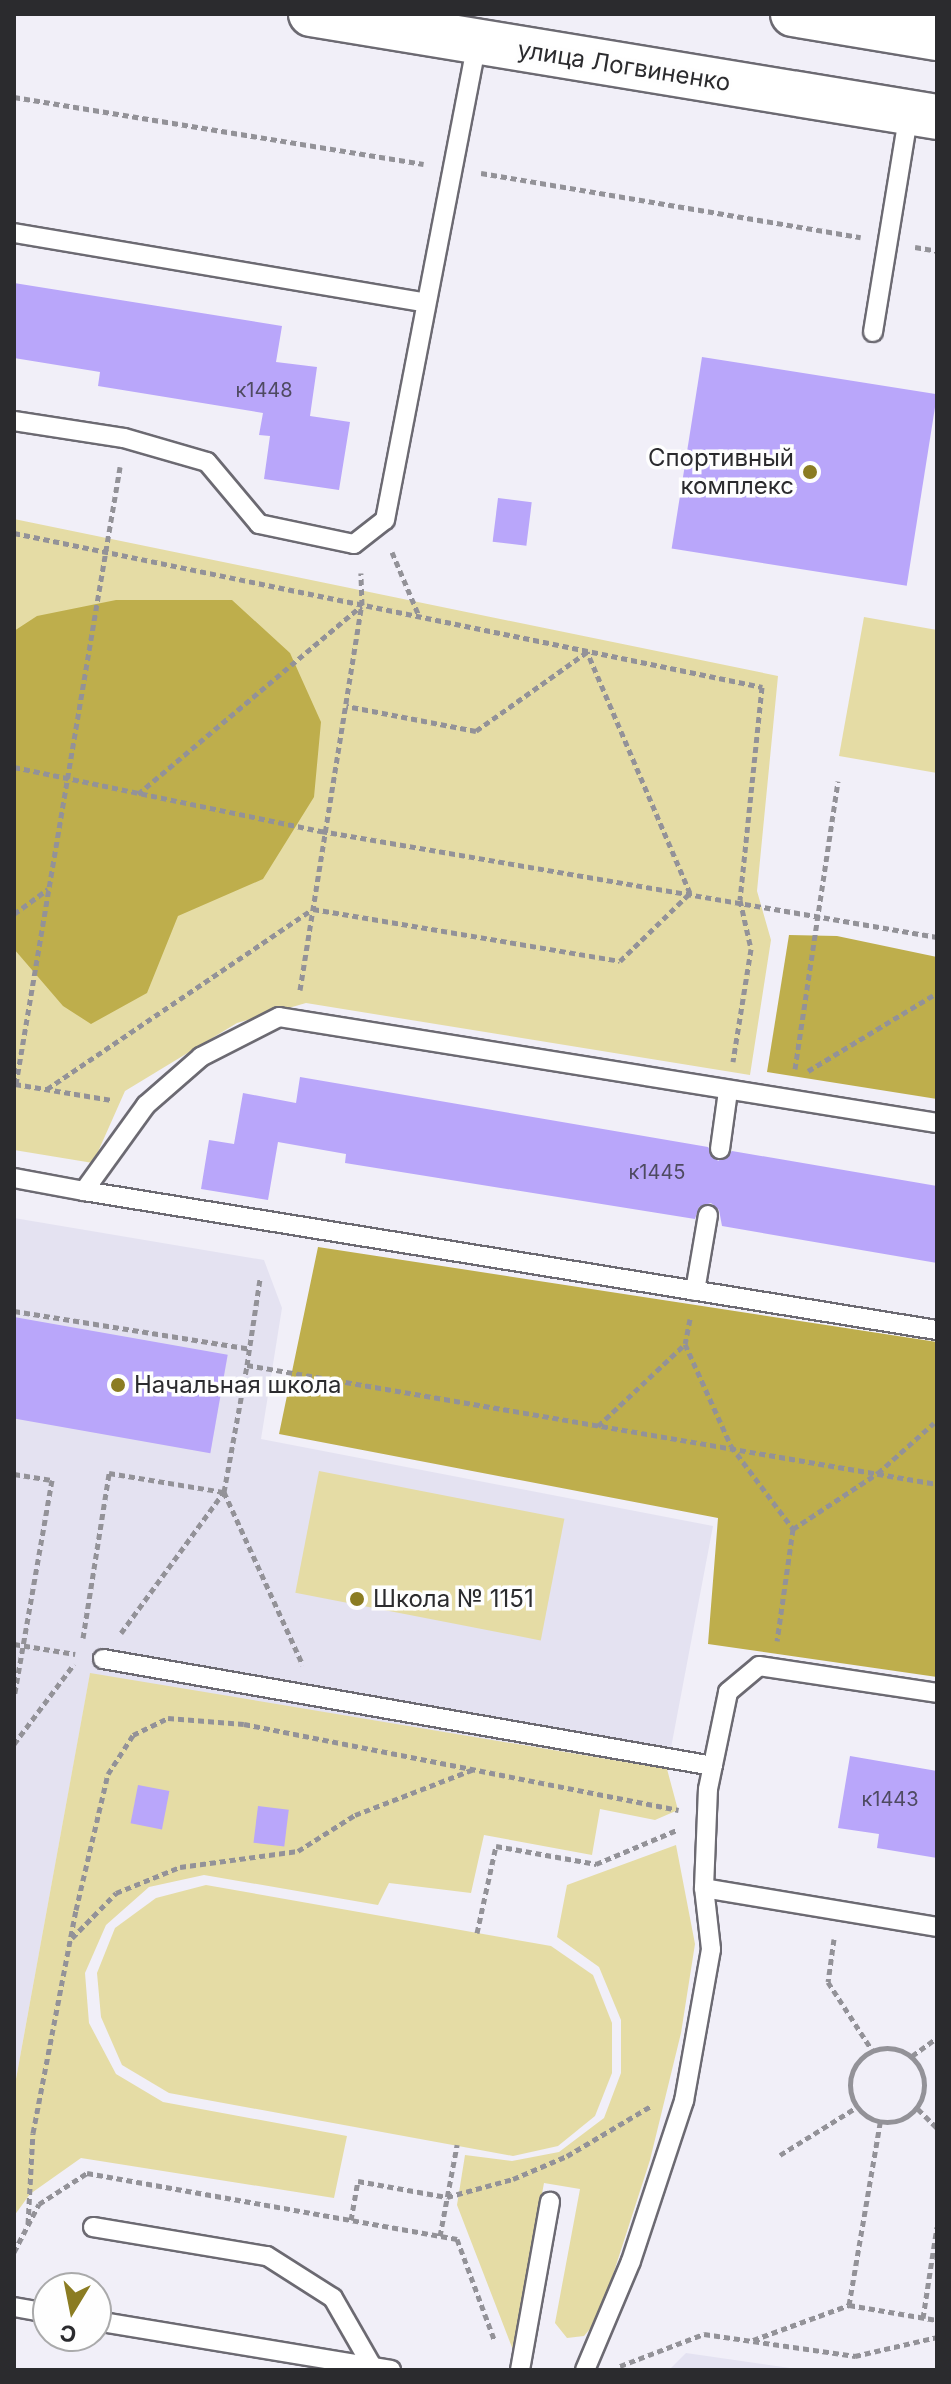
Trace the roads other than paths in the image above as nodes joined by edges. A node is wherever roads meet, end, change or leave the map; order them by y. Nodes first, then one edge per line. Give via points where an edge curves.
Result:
1 (311, 14) edge
2 (793, 14) edge
3 (937, 38) edge
4 (477, 42) junction
5 (923, 115) edge
6 (14, 233) edge
7 (424, 302) junction
8 (873, 332) dead end
9 (14, 421) edge
10 (728, 1091) junction
11 (937, 1123) edge
12 (720, 1149) dead end
13 (14, 1178) edge
14 (84, 1191) junction
15 (708, 1215) dead end
16 (695, 1291) junction
17 (937, 1330) edge
18 (103, 1659) road end
19 (937, 1693) edge
20 (713, 1766) junction
21 (704, 1888) junction
22 (937, 1927) edge
23 (550, 2202) dead end
24 (93, 2227) dead end
25 (112, 2324) edge
26 (381, 2368) edge
27 (520, 2370) edge
28 (585, 2370) edge

1 - 4 main road, улица Логвиненко
2 - 3 main road
4 - 5 main road, улица Логвиненко
4 - 7 lane via 456,169
5 - 8 lane
6 - 7 lane
7 - 9 lane via 380,524 354,544 259,524 207,462 124,438
10 - 11 lane
10 - 12 lane
10 - 14 lane via 279,1017 201,1057 146,1105
13 - 14 lane
14 - 16 lane
15 - 16 lane
16 - 17 lane
18 - 20 lane
19 - 20 lane via 759,1666 728,1692
20 - 21 lane
21 - 22 lane
21 - 28 lane via 711,1949 687,2082 631,2261
23 - 27 lane
24 - 26 lane via 267,2256 333,2298
25 - 26 lane

